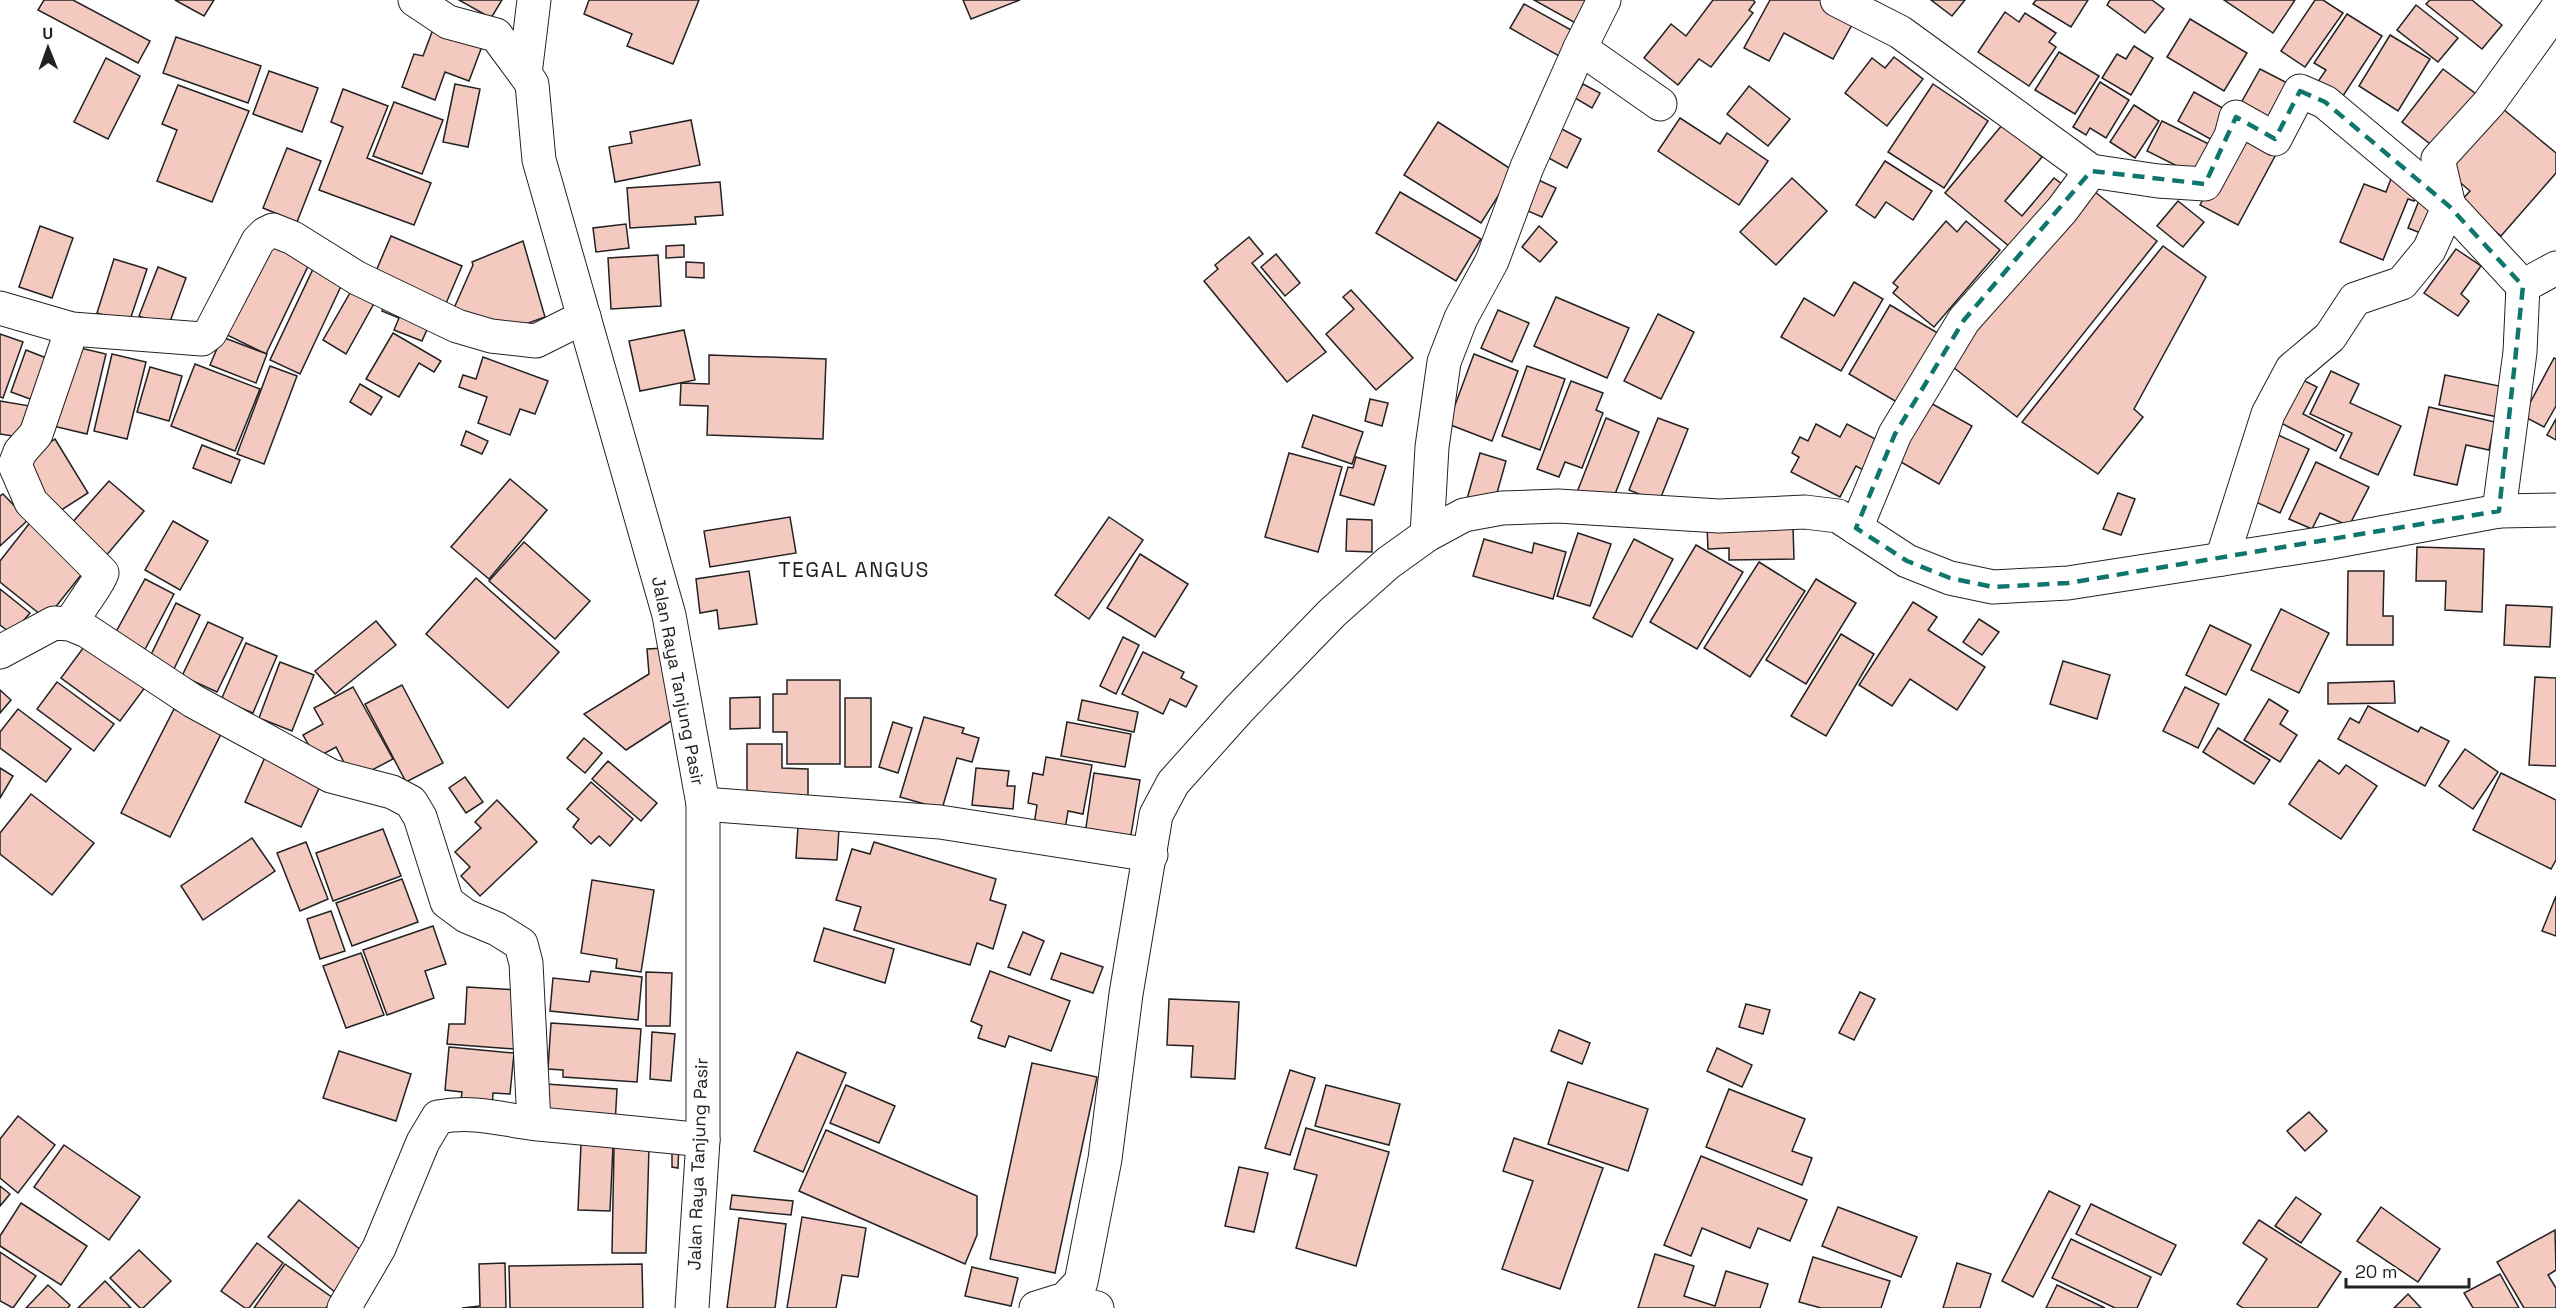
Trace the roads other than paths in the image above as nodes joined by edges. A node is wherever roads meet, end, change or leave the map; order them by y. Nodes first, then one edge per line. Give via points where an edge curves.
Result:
1 (415, 0) edge
2 (534, 0) edge
3 (1604, 0) edge
4 (1837, 0) edge
5 (2556, 10) edge
6 (1580, 48) junction
7 (525, 74) junction
8 (1660, 104) dead end
9 (2091, 171) junction
10 (2449, 206) junction
11 (2556, 268) edge
12 (2523, 286) junction
13 (0, 308) edge
14 (584, 317) junction
15 (72, 329) junction
16 (2556, 510) edge
17 (2499, 511) junction
18 (1856, 528) junction
19 (1427, 535) junction
20 (2222, 559) junction
21 (70, 624) junction
22 (0, 652) edge
23 (703, 804) junction
24 (1150, 855) junction
25 (534, 1123) junction
26 (703, 1140) junction
27 (1050, 1303) edge
28 (344, 1308) edge
29 (692, 1308) edge
30 (1097, 1308) edge

1 - 7 street via 448,22 496,35
2 - 7 street, Jalan Raya Tanjung Pasir
3 - 6 street
4 - 9 street via 1900,32
5 - 10 street via 2490,103 2438,159
6 - 8 street
6 - 19 street via 1527,167 1492,261 1461,318 1444,362 1431,447
7 - 14 street, Jalan Raya Tanjung Pasir via 532,84 539,160
9 - 10 street via 2205,184 2231,136 2236,117 2275,140 2300,91 2325,102
9 - 18 street via 2062,210 1964,320 1894,434
10 - 12 street
10 - 20 street via 2429,250 2402,283 2355,299 2330,337 2292,369 2268,414
11 - 12 street
12 - 17 street via 2520,352
13 - 15 street
14 - 15 street via 536,341 491,336 457,326 357,278 293,238 273,231 258,241 210,333 202,339
14 - 23 street, Jalan Raya Tanjung Pasir via 669,615
15 - 21 street via 36,434 20,452 15,465 31,502 102,573
16 - 17 street
17 - 20 street
18 - 19 street via 1838,516 1805,512 1719,516 1558,506 1502,508 1464,515
18 - 20 street via 1907,561 1950,578 1993,587 2068,583
19 - 24 street via 1388,563 1332,613 1173,783 1156,815
21 - 22 street via 54,622
21 - 25 street via 87,631 193,701 331,776 392,792 411,802 420,817 447,902 520,944 526,963
23 - 24 street via 940,822
23 - 26 street, Jalan Raya Tanjung Pasir
24 - 27 street via 1128,983 1105,1159 1081,1282
25 - 26 street
25 - 28 street via 493,1115 438,1117 423,1142 379,1248
26 - 29 street, Jalan Raya Tanjung Pasir
27 - 30 street

